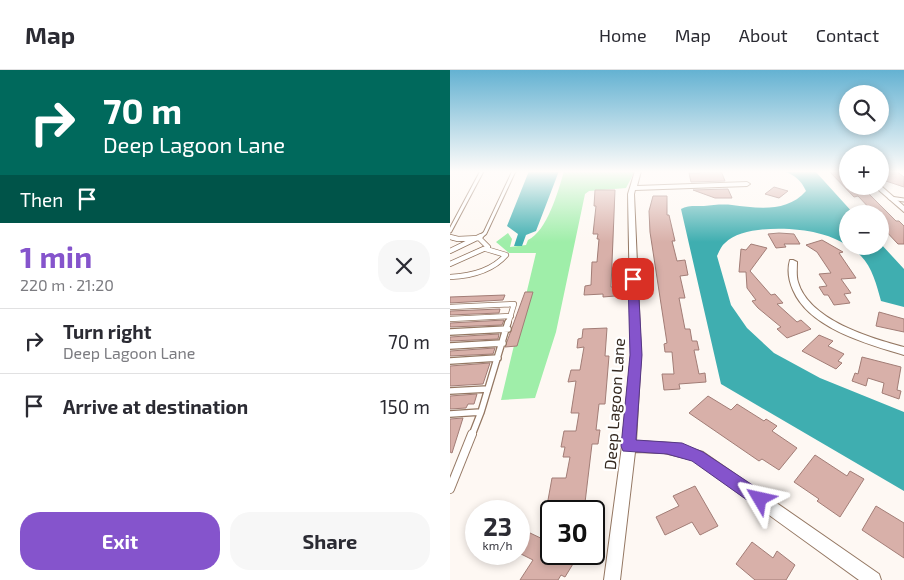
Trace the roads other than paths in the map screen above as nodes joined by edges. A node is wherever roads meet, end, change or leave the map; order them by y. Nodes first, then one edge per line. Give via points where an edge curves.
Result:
1 (469, 195) edge
2 (503, 195) edge
3 (632, 195) edge
4 (887, 195) edge
5 (890, 198) junction
6 (904, 200) edge
7 (903, 208) edge
8 (450, 230) edge
9 (450, 237) edge
10 (479, 238) junction
11 (486, 249) junction
12 (450, 251) edge
13 (793, 262) dead end
14 (450, 264) edge
15 (450, 277) edge
16 (450, 308) edge
17 (511, 316) junction
18 (450, 319) edge
19 (508, 329) junction
20 (450, 332) edge
21 (503, 343) junction
22 (450, 346) edge
23 (904, 351) edge
24 (498, 358) junction
25 (450, 361) edge
26 (488, 389) junction
27 (450, 391) edge
28 (481, 412) junction
29 (450, 414) edge
30 (628, 446) junction
31 (450, 489) edge
32 (612, 580) edge
33 (873, 580) edge

1 - 8 lane
2 - 10 lane via 488,228
3 - 30 street, Deep Lagoon Lane via 636,355
4 - 5 street
5 - 6 lane
5 - 7 street
9 - 10 lane
10 - 11 lane via 487,244
10 - 12 lane
11 - 14 lane
11 - 15 lane via 506,255 502,261 480,272
13 - 23 street via 796,290 814,310 851,334
16 - 17 lane via 514,304
17 - 18 lane
17 - 19 lane
19 - 20 lane
19 - 21 lane
21 - 22 lane
21 - 24 lane
24 - 25 lane
24 - 26 lane
26 - 27 lane
26 - 28 lane
28 - 29 lane
28 - 31 lane
30 - 32 street, Deep Lagoon Lane
30 - 33 street via 682,450 698,456

